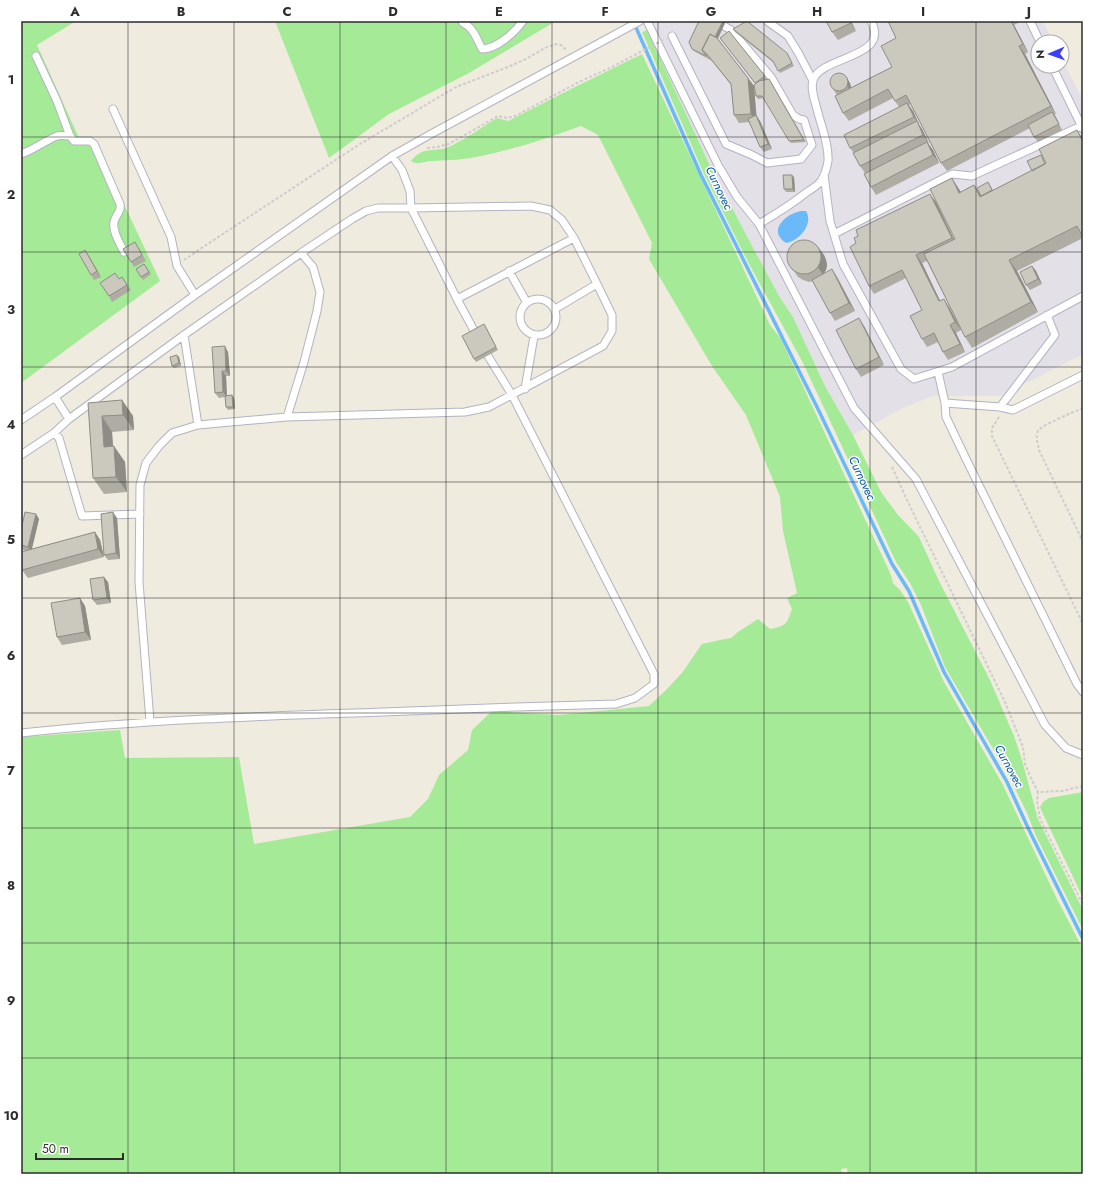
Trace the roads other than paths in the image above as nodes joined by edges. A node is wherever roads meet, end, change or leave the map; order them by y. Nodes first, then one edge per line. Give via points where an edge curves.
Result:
1 (462, 21) edge
2 (523, 21) edge
3 (640, 21) edge
4 (647, 21) edge
5 (767, 21) edge
6 (871, 21) edge
7 (1030, 21) edge
8 (724, 26) edge
9 (1036, 34) edge
10 (669, 38) road end
11 (36, 56) dead end
12 (1056, 74) edge
13 (813, 81) junction
14 (113, 109) dead end
15 (1082, 128) edge
16 (70, 136) junction
17 (21, 154) edge
18 (392, 156) junction
19 (824, 175) junction
20 (410, 208) junction
21 (759, 224) junction
22 (834, 234) junction
23 (574, 238) junction
24 (124, 252) edge
25 (301, 253) junction
26 (509, 271) junction
27 (597, 284) junction
28 (195, 295) junction
29 (1083, 296) edge
30 (457, 299) junction
31 (527, 303) junction
32 (555, 309) junction
33 (1047, 315) junction
34 (184, 335) junction
35 (534, 336) junction
36 (938, 372) junction
37 (1083, 375) edge
38 (524, 389) junction
39 (512, 395) junction
40 (55, 397) junction
41 (945, 403) junction
42 (1003, 408) junction
43 (287, 417) junction
44 (69, 419) junction
45 (21, 420) edge
46 (198, 425) junction
47 (54, 433) junction
48 (21, 455) edge
49 (140, 514) junction
50 (1083, 692) edge
51 (150, 721) junction
52 (21, 733) edge
53 (1083, 755) edge

1 - 2 lane via 474,32 482,49 486,49 500,43
3 - 18 lane
4 - 21 lane via 718,165 737,197
5 - 13 lane via 788,36
6 - 13 lane via 874,26 874,38 869,46 823,69
7 - 9 lane
8 - 10 lane via 731,30 771,77 794,115 804,120 812,145 801,159 767,163 726,144
11 - 16 lane
12 - 15 lane
13 - 19 lane via 813,93 827,148 828,162
14 - 28 lane via 171,238 177,266
15 - 22 lane via 972,176 952,174
16 - 17 lane via 57,136
16 - 24 lane via 74,142 90,141 94,144 120,204 114,229
18 - 20 lane via 402,170 410,191
18 - 28 lane
19 - 21 lane via 820,182 790,206
19 - 22 lane
20 - 23 lane via 532,206 550,210 562,220
20 - 25 lane via 378,208 366,211
20 - 30 lane
21 - 53 lane via 854,408 916,479 1045,725 1066,748
22 - 36 lane via 843,264 901,369 914,379
23 - 26 lane
23 - 27 lane
25 - 34 lane
25 - 43 lane via 313,267 320,292 318,311
26 - 30 lane
26 - 31 lane
27 - 32 lane
27 - 38 lane via 612,316 612,331 603,346
28 - 40 lane
29 - 33 lane
30 - 39 lane via 487,356
31 - 32 lane via 542,299
31 - 35 lane via 520,313 521,325
32 - 35 lane via 554,326 546,334
33 - 36 lane via 952,368
33 - 42 lane via 1055,335
34 - 44 lane
34 - 46 lane
35 - 38 lane
36 - 41 lane
37 - 42 lane via 1013,410
38 - 39 lane
39 - 43 lane via 489,407 465,412
39 - 51 lane via 654,674 654,684 635,698 616,704
40 - 44 lane
40 - 45 lane
41 - 42 lane
41 - 50 lane via 946,417 967,461
43 - 46 lane
44 - 47 lane
46 - 49 lane via 172,433 146,464 140,485
47 - 48 lane
47 - 49 lane via 59,438 82,516
49 - 51 lane via 139,582
51 - 52 lane

